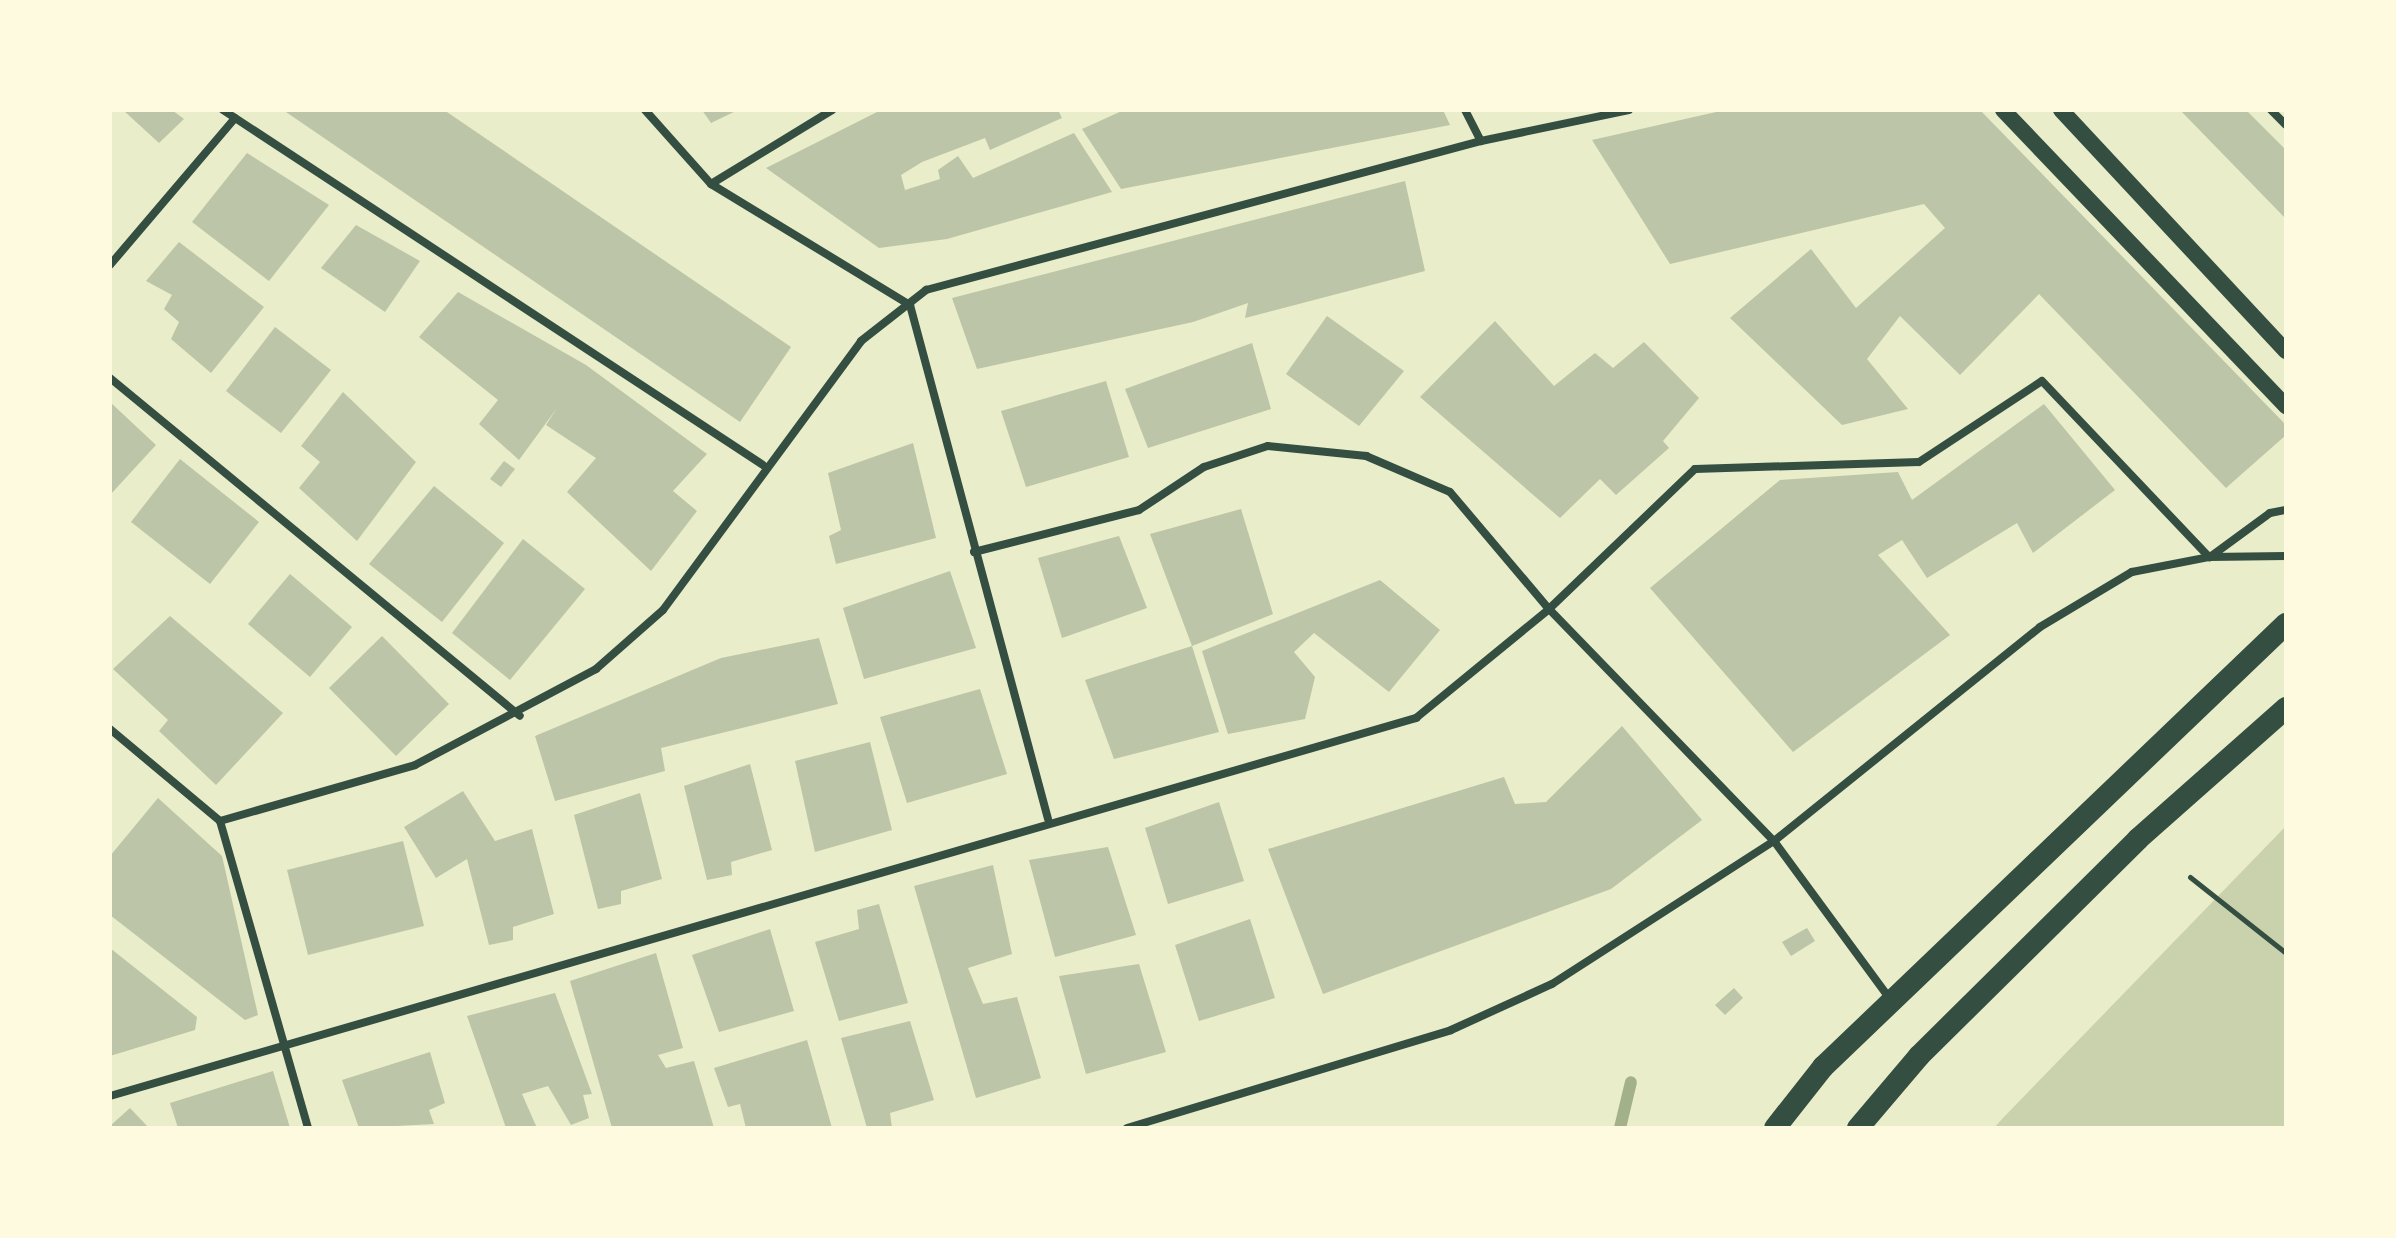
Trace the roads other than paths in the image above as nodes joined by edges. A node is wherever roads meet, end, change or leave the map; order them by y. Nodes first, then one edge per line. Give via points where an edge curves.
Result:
1 (223, 110) edge
2 (645, 110) edge
3 (832, 110) edge
4 (1465, 110) edge
5 (1629, 110) edge
6 (2003, 110) edge
7 (2061, 110) edge
8 (2271, 110) edge
9 (235, 118) junction
10 (2286, 125) edge
11 (1481, 141) junction
12 (711, 184) junction
13 (110, 265) edge
14 (910, 305) junction
15 (2286, 351) edge
16 (110, 378) edge
17 (2286, 406) edge
18 (763, 465) junction
19 (2286, 510) edge
20 (974, 552) junction
21 (2286, 556) edge
22 (2209, 557) junction
23 (1549, 609) junction
24 (2286, 624) edge
25 (2286, 708) edge
26 (520, 716) junction
27 (110, 729) edge
28 (1048, 819) junction
29 (220, 821) junction
30 (1774, 841) junction
31 (1891, 1001) junction
32 (285, 1048) junction
33 (110, 1096) edge
34 (308, 1128) edge
35 (1127, 1128) edge
36 (1775, 1128) edge
37 (1858, 1128) edge

1 - 9 street
2 - 12 street
3 - 12 street
4 - 11 street
5 - 11 street
6 - 17 main road
7 - 15 main road
8 - 10 street
9 - 13 street
9 - 18 street
11 - 14 street via 926,290
12 - 14 street
14 - 18 street via 861,341
14 - 20 street
16 - 26 street
18 - 26 street via 663,610 596,669
19 - 22 street via 2270,513
20 - 23 street via 1139,510 1204,467 1268,446 1366,456 1450,492
20 - 28 street
21 - 22 street
22 - 23 street via 2042,381 1919,462 1695,469
22 - 30 street via 2132,572 2040,627
23 - 28 street via 1416,718
23 - 30 street
24 - 31 highway
25 - 37 highway via 2138,839 1919,1056
26 - 29 street via 415,765
27 - 29 street
28 - 32 street
29 - 32 street
30 - 31 street
30 - 35 street via 1552,984 1451,1030
31 - 36 highway
32 - 33 street
32 - 34 street

